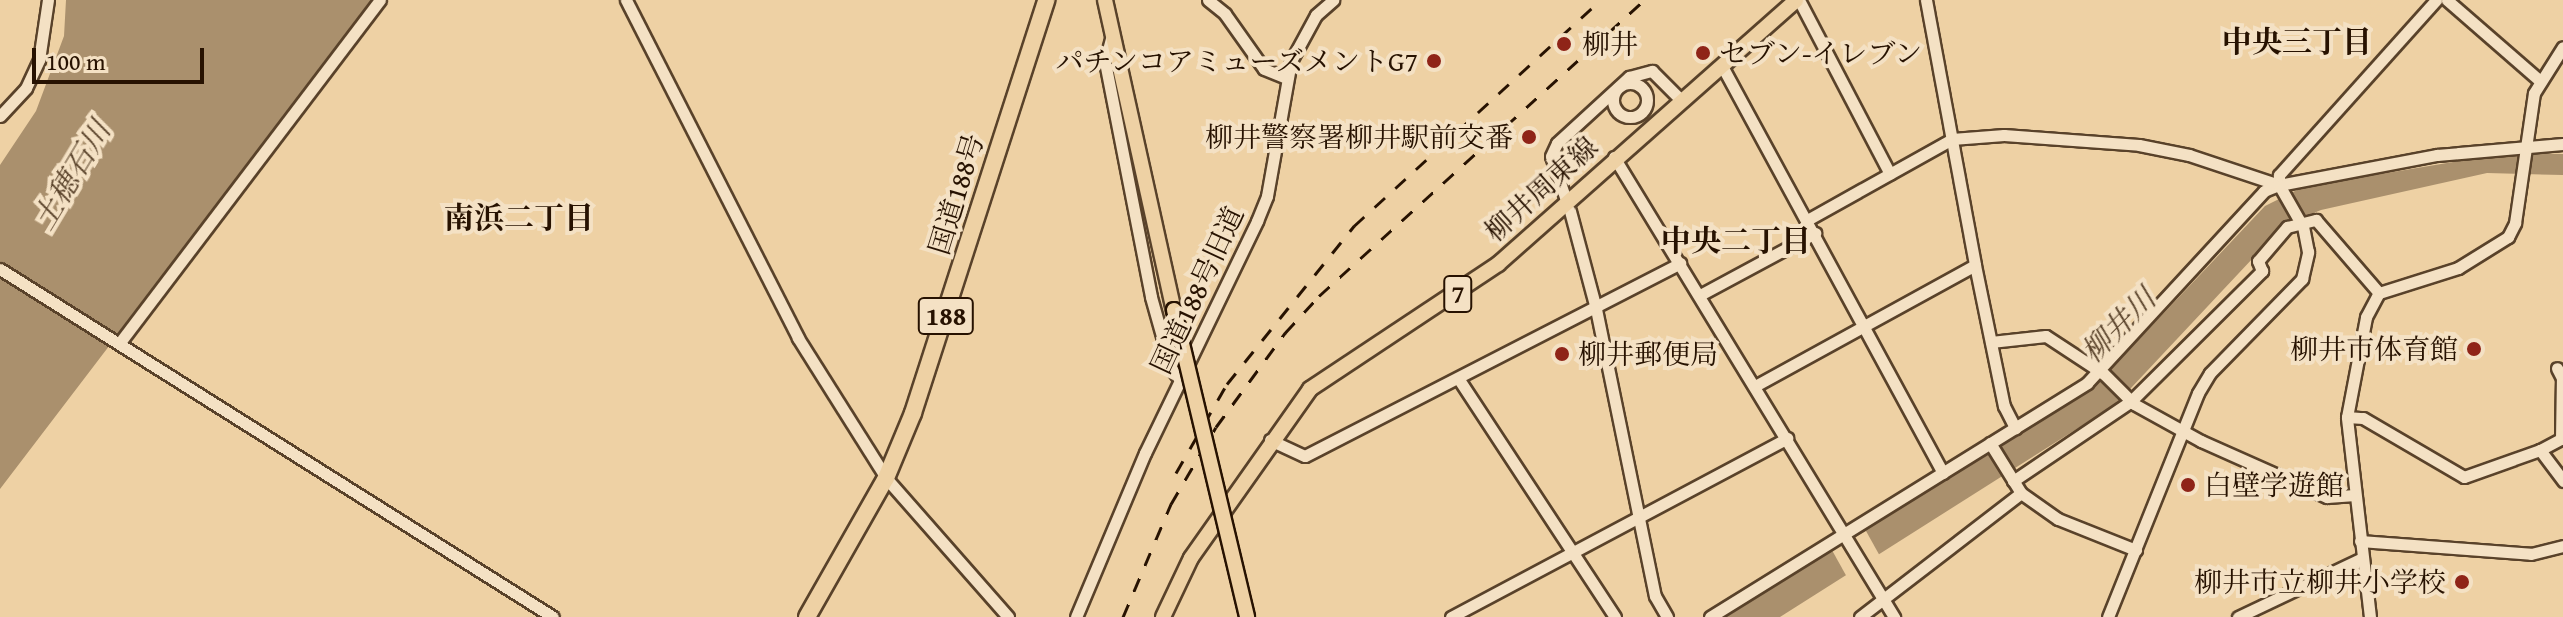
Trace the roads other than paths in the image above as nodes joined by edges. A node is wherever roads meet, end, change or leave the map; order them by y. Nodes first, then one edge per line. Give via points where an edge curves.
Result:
1 (48, 0) edge
2 (380, 0) edge
3 (626, 0) edge
4 (1208, 0) edge
5 (1333, 0) edge
6 (1797, 0) edge
7 (1926, 0) edge
8 (2436, 0) edge
9 (2447, 0) edge
10 (1047, 1) edge
11 (1104, 3) edge
12 (1112, 31) junction
13 (2563, 47) edge
14 (1722, 66) junction
15 (1286, 78) junction
16 (2538, 79) junction
17 (1681, 100) junction
18 (0, 116) edge
19 (1952, 139) junction
20 (2563, 144) edge
21 (2527, 150) junction
22 (1614, 157) junction
23 (1890, 174) junction
24 (2283, 190) junction
25 (1568, 205) junction
26 (1809, 219) junction
27 (2301, 224) junction
28 (1815, 233) junction
29 (1680, 263) junction
30 (1975, 265) junction
31 (0, 269) edge
32 (2379, 293) junction
33 (1700, 295) junction
34 (1596, 309) junction
35 (1862, 325) junction
36 (119, 340) junction
37 (1991, 342) junction
38 (2557, 368) dead end
39 (2103, 373) junction
40 (1458, 378) junction
41 (1180, 380) junction
42 (1755, 386) junction
43 (2129, 400) junction
44 (2347, 417) junction
45 (2015, 428) junction
46 (2183, 430) junction
47 (1787, 438) junction
48 (1270, 440) junction
49 (1991, 445) junction
50 (2540, 450) junction
51 (1943, 473) junction
52 (886, 478) junction
53 (2011, 478) junction
54 (2563, 481) edge
55 (2021, 493) junction
56 (2355, 495) junction
57 (1637, 517) junction
58 (1848, 537) junction
59 (2360, 541) junction
60 (2563, 546) edge
61 (2136, 550) junction
62 (1574, 551) junction
63 (2362, 558) junction
64 (1882, 597) junction
65 (2112, 616) edge
66 (553, 617) edge
67 (807, 617) edge
68 (1008, 617) edge
69 (1076, 617) edge
70 (1163, 617) edge
71 (1247, 617) edge
72 (1451, 617) edge
73 (1615, 617) edge
74 (1667, 617) edge
75 (1710, 617) edge
76 (1860, 617) edge
77 (1894, 617) edge
78 (2238, 617) edge
79 (2370, 617) edge

1 - 18 street via 39,60 26,88
2 - 36 street
3 - 52 street via 798,338
4 - 15 street via 1225,14 1264,69
5 - 15 street, 国道188号旧道 via 1299,42
6 - 14 main road, 柳井周東線 / 7
6 - 23 street
7 - 19 street
8 - 24 street via 2279,175
9 - 16 street
10 - 52 highway, 国道188号 / 188 via 934,355
11 - 12 main road
12 - 41 street via 1105,62 1151,297 1171,368
12 - 71 main road, bridge
13 - 16 street
14 - 17 main road, 柳井周東線 / 7
14 - 26 street
15 - 41 street, 国道188号旧道 via 1267,196
16 - 21 street
17 - 22 main road, 柳井周東線 / 7
17 - 25 street via 1652,71 1636,72 1557,143 1551,156
19 - 23 street
19 - 24 street via 2004,135 2139,145 2189,155
19 - 30 street
20 - 21 street
21 - 24 street via 2437,155
21 - 32 street via 2508,237 2458,268
22 - 25 main road, 柳井周東線 / 7
22 - 29 street
23 - 26 street
24 - 27 street
24 - 39 street via 2264,191
25 - 34 street
25 - 48 main road, 柳井周東線 / 7 via 1463,291 1346,361 1310,389
26 - 28 street
27 - 32 street via 2316,220
27 - 43 street via 2287,227 2258,261 2262,271
27 - 46 street via 2308,252 2302,279 2210,373
28 - 33 street
28 - 35 street
29 - 33 street
29 - 34 street
30 - 35 street
30 - 37 street
31 - 36 street
32 - 44 street via 2366,317
33 - 42 street
34 - 40 street
34 - 57 street
35 - 42 street
35 - 51 street
36 - 66 street
37 - 39 street via 2046,336
37 - 45 street via 2004,406
38 - 50 street via 2562,378 2561,439
39 - 43 street
39 - 45 street
40 - 48 street via 1305,456
40 - 62 street
41 - 69 street, 国道188号旧道
42 - 47 street
43 - 46 street
43 - 53 street
44 - 50 street via 2363,418 2464,477
44 - 56 street
45 - 49 street
46 - 56 street via 2327,497
46 - 61 street
47 - 57 street
47 - 58 street
48 - 70 main road, 柳井周東線 / 7 via 1186,567
49 - 51 street
49 - 53 street
50 - 54 street
51 - 58 street
52 - 67 highway, 国道188号 / 188
52 - 68 street
53 - 55 street
55 - 61 street via 2058,519
55 - 64 street
56 - 59 street
57 - 62 street
57 - 74 street via 1655,596
58 - 64 street
58 - 75 street
59 - 60 street via 2531,554
59 - 63 street
61 - 65 street
62 - 72 street
62 - 73 street
63 - 78 street
63 - 79 street
64 - 76 street
64 - 77 street

